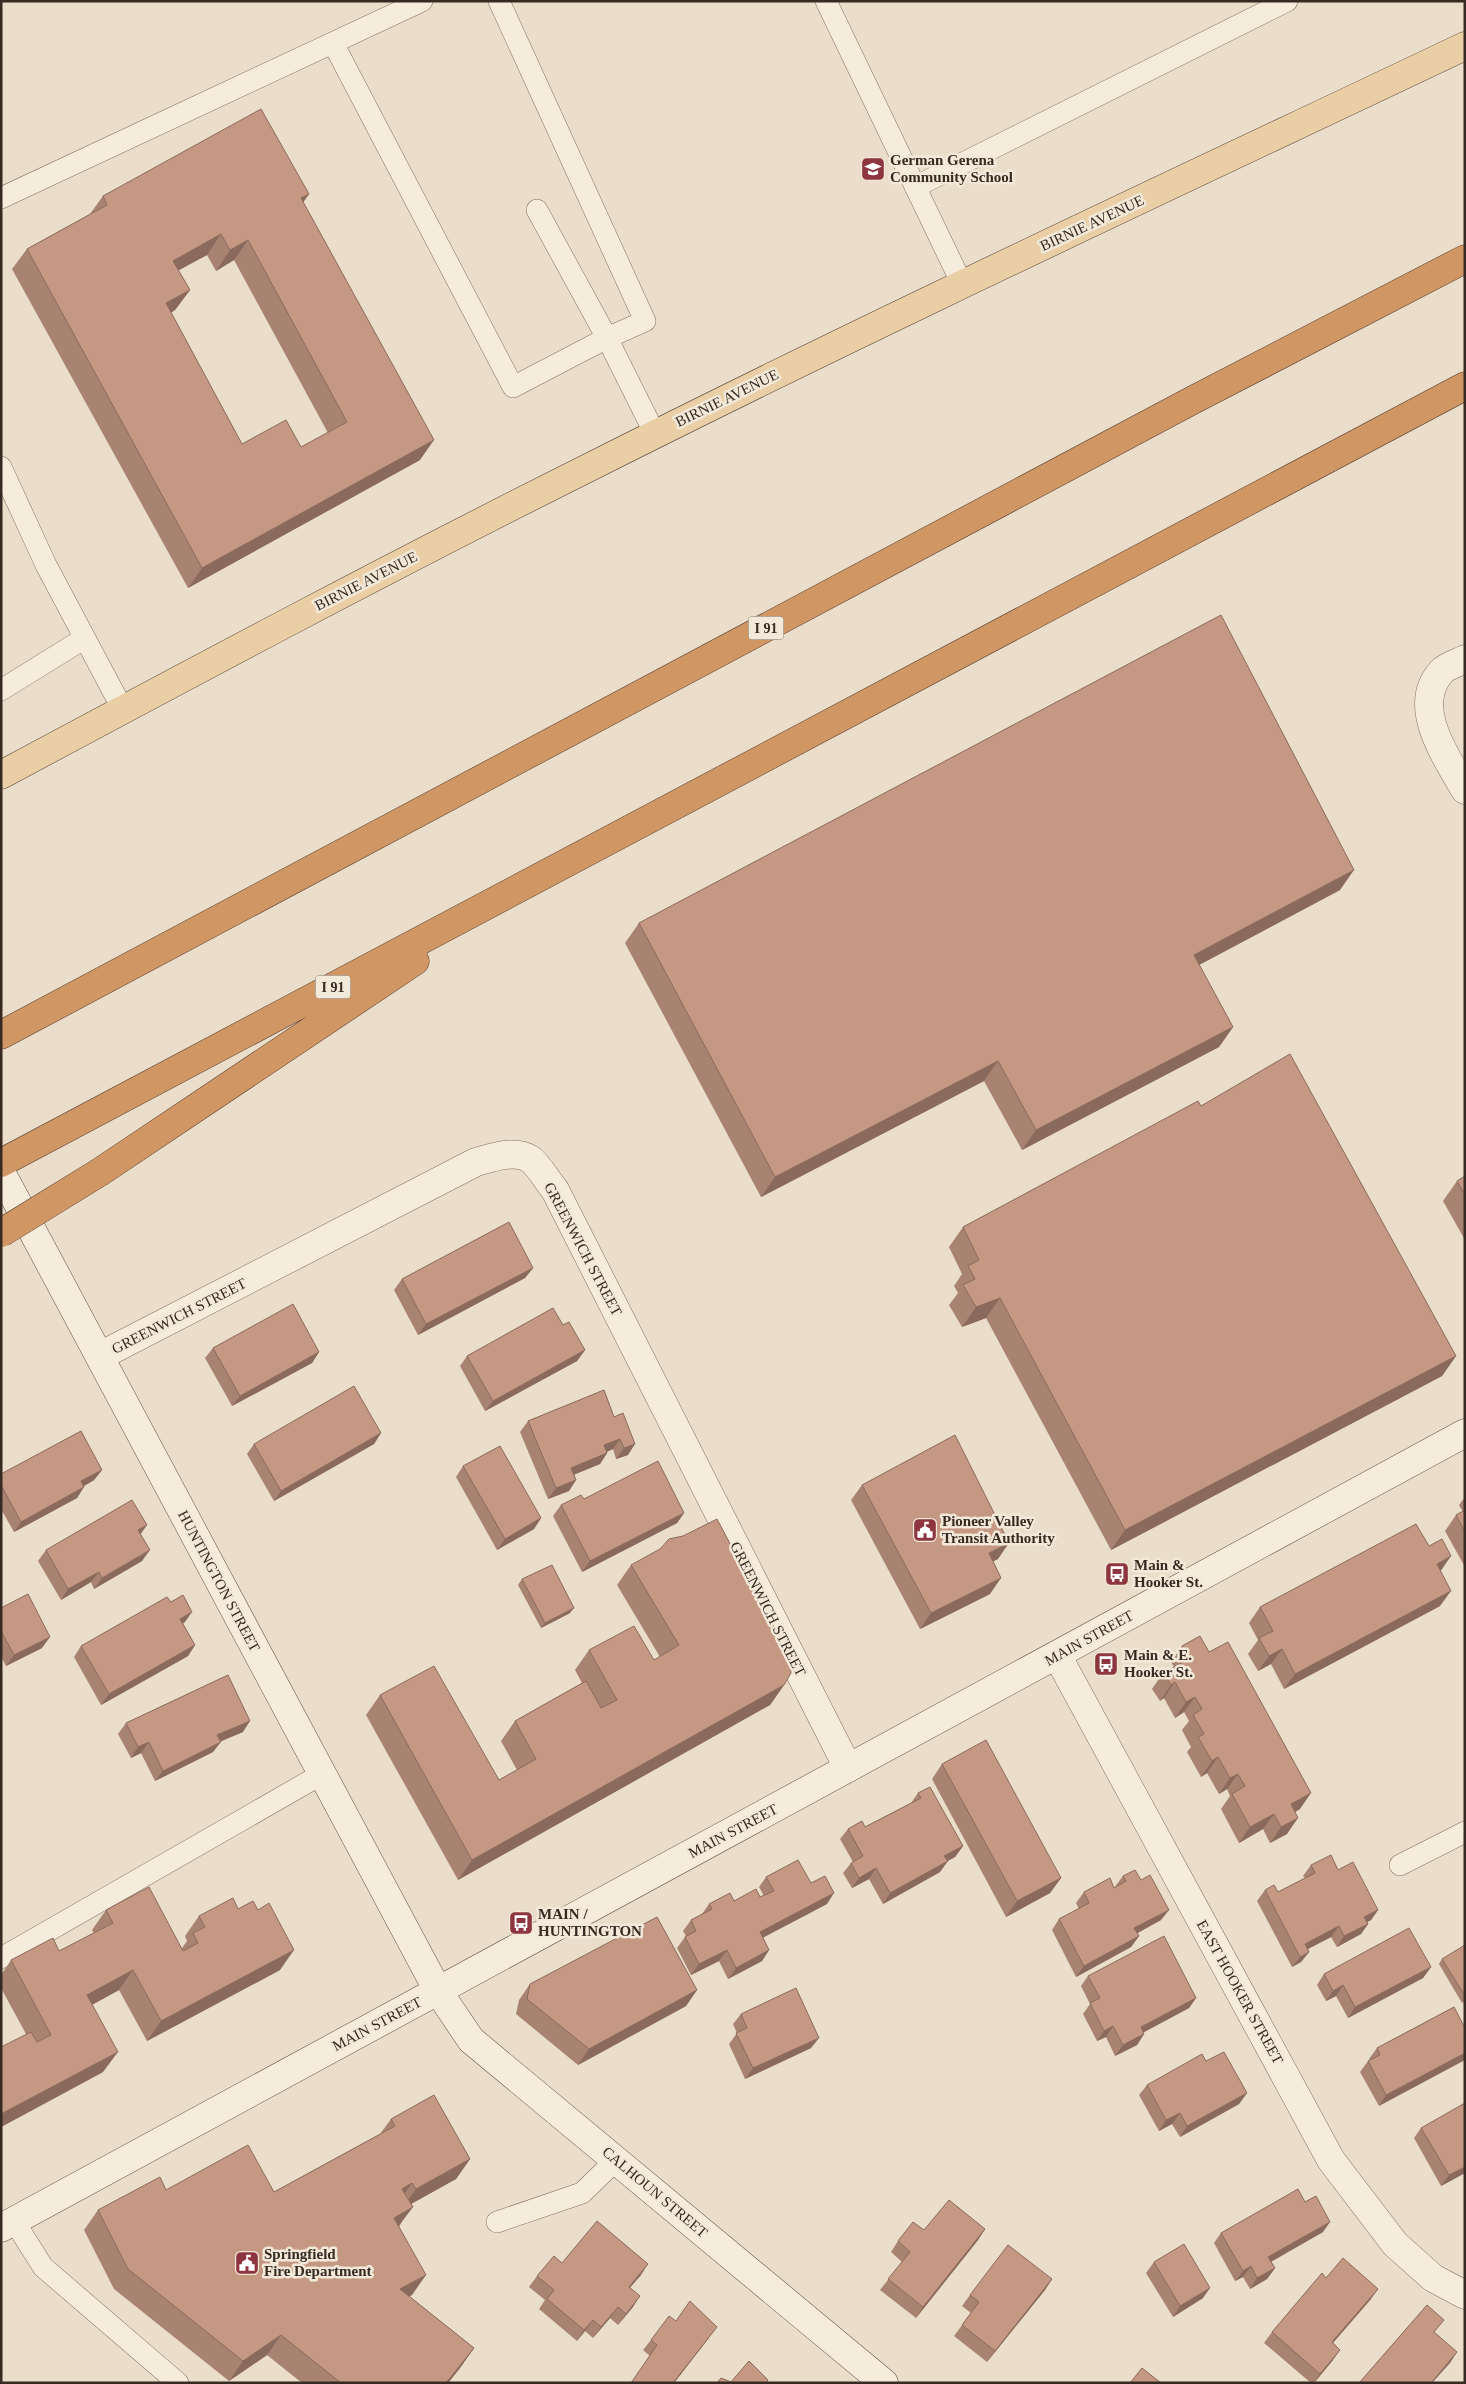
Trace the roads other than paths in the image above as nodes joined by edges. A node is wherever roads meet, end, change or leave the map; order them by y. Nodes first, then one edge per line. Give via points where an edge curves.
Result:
1 (422, 1) edge
2 (499, 1) edge
3 (826, 1) edge
4 (1287, 1) edge
5 (333, 43) junction
6 (1465, 46) edge
7 (915, 187) junction
8 (1, 198) edge
9 (538, 210) dead end
10 (1465, 259) edge
11 (962, 284) junction
12 (607, 338) junction
13 (1465, 386) edge
14 (655, 434) junction
15 (1, 468) edge
16 (85, 638) junction
17 (1465, 659) edge
18 (1, 690) edge
19 (123, 710) junction
20 (1, 775) edge
21 (1465, 790) edge
22 (544, 875) junction
23 (1, 1034) edge
24 (1, 1163) edge
25 (1, 1172) edge
26 (1, 1233) edge
27 (100, 1356) junction
28 (1465, 1433) edge
29 (1057, 1655) junction
30 (848, 1768) junction
31 (322, 1774) junction
32 (1465, 1832) edge
33 (1400, 1865) dead end
34 (1, 1958) edge
35 (438, 1991) junction
36 (616, 2160) junction
37 (497, 2222) dead end
38 (8, 2224) edge
39 (1465, 2295) edge
40 (178, 2383) edge
41 (884, 2383) edge

1 - 5 lane
2 - 12 lane via 645,322
3 - 7 lane
4 - 7 lane
5 - 8 lane
5 - 12 lane via 513,387
6 - 11 main road, BIRNIE AVENUE
7 - 11 lane
9 - 12 lane
10 - 23 highway, I 91
11 - 14 main road, BIRNIE AVENUE
12 - 14 lane
13 - 22 highway, I 91
14 - 19 main road, BIRNIE AVENUE via 285,623
15 - 16 lane via 46,566
16 - 18 lane
16 - 19 lane
17 - 21 street via 1442,672 1428,695 1440,746
19 - 20 main road, BIRNIE AVENUE
22 - 24 highway, I 91
22 - 26 highway, bridge via 100,1172
25 - 27 street, HUNTINGTON STREET
27 - 30 street, GREENWICH STREET via 476,1162 500,1155 530,1159 555,1190
27 - 31 street, HUNTINGTON STREET
28 - 29 street, MAIN STREET
29 - 30 street, MAIN STREET
29 - 39 street, EAST HOOKER STREET via 1331,2160 1395,2244 1433,2278
30 - 35 street, MAIN STREET
31 - 34 lane
31 - 35 street, HUNTINGTON STREET
32 - 33 lane
35 - 36 street, CALHOUN STREET via 471,2040
35 - 38 street, MAIN STREET
36 - 37 lane via 582,2192
36 - 41 street, CALHOUN STREET
38 - 40 lane via 44,2267

